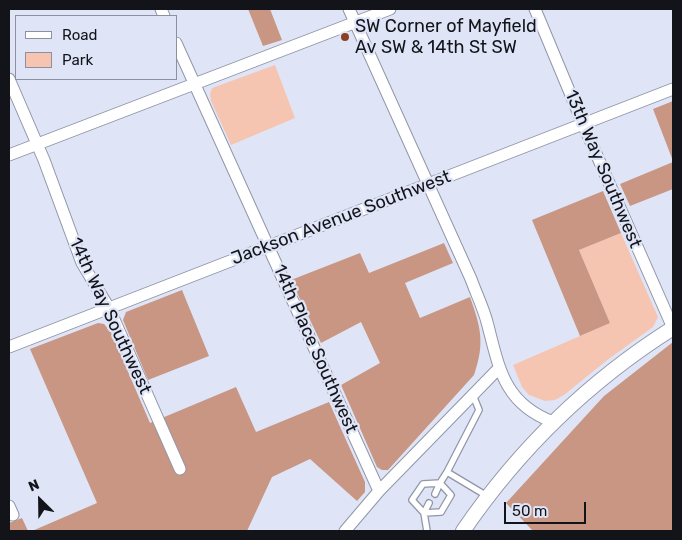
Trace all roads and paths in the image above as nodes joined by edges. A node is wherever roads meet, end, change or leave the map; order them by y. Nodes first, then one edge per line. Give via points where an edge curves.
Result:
1 (349, 9) edge
2 (390, 9) edge
3 (535, 9) edge
4 (354, 22) junction
5 (178, 47) edge
6 (9, 79) edge
7 (195, 84) junction
8 (673, 89) edge
9 (583, 124) junction
10 (37, 144) junction
11 (9, 156) edge
12 (427, 184) junction
13 (268, 246) junction
14 (109, 308) junction
15 (673, 328) edge
16 (9, 347) edge
17 (499, 368) junction
18 (473, 394) junction
19 (553, 422) junction
20 (180, 469) dead end
21 (447, 472) junction
22 (440, 483) junction
23 (379, 492) junction
24 (435, 494) dead end
25 (487, 496) junction
26 (429, 503) dead end
27 (424, 513) junction
28 (345, 531) edge
29 (427, 531) edge
30 (463, 531) edge

1 - 4 street
2 - 4 street
3 - 9 street, 13th Way Southwest
4 - 7 street
4 - 12 street
5 - 7 street, 14th Place Southwest
6 - 10 street, 14th Way Southwest
7 - 10 street
7 - 13 street, 14th Place Southwest
8 - 9 street, Jackson Avenue Southwest
9 - 12 street, Jackson Avenue Southwest
9 - 15 street, 13th Way Southwest
10 - 11 street
10 - 14 street, 14th Way Southwest via 82,263
12 - 13 street, Jackson Avenue Southwest
12 - 17 street via 483,309
13 - 14 street, Jackson Avenue Southwest
13 - 23 street, 14th Place Southwest
14 - 16 street, Jackson Avenue Southwest
14 - 20 street, 14th Way Southwest
15 - 19 street via 615,368
17 - 18 street
17 - 19 street via 509,387 527,408
18 - 21 lane via 479,410
18 - 23 street
19 - 25 street
21 - 22 lane
21 - 25 lane
22 - 24 lane
22 - 27 lane via 451,495 441,512
22 - 27 lane via 423,484 412,500
23 - 28 street
25 - 30 street
26 - 27 lane
27 - 29 lane

